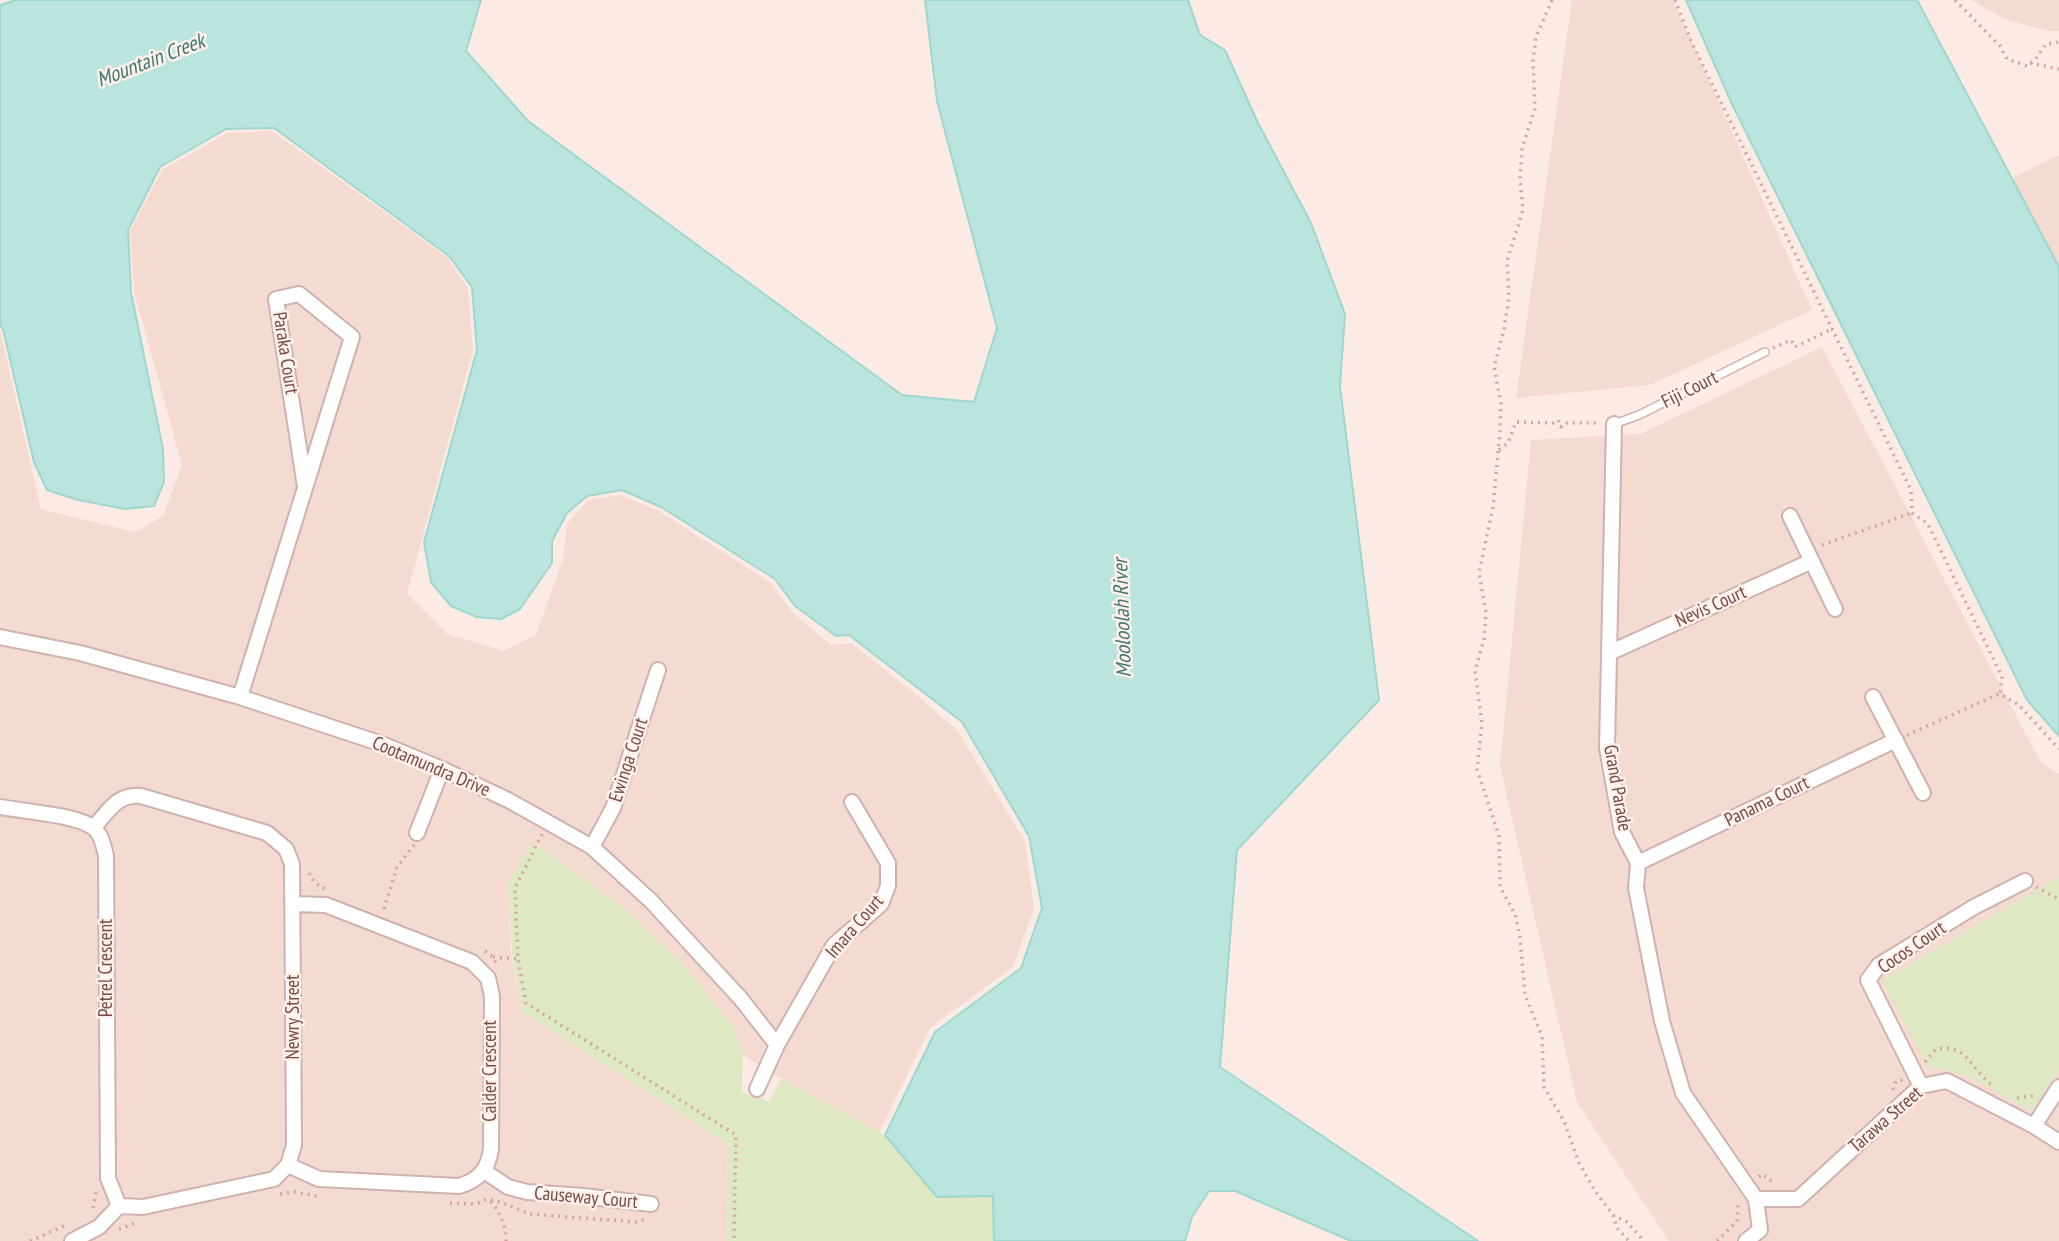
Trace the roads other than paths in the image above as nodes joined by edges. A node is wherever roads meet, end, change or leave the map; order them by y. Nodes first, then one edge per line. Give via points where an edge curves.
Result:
1 (1765, 352) road end
2 (1614, 424) joint
3 (305, 486) junction
4 (1790, 516) dead end
5 (1809, 556) junction
6 (1835, 609) dead end
7 (0, 637) edge
8 (1609, 653) junction
9 (658, 670) dead end
10 (240, 697) junction
11 (1873, 697) dead end
12 (1896, 740) junction
13 (442, 769) junction
14 (1923, 793) dead end
15 (852, 802) dead end
16 (0, 807) edge
17 (94, 827) junction
18 (417, 833) road end
19 (592, 847) junction
20 (1638, 863) junction
21 (2025, 881) road end
22 (293, 904) junction
23 (777, 1045) junction
24 (1921, 1086) junction
25 (2059, 1087) edge
26 (757, 1089) dead end
27 (2034, 1126) junction
28 (2059, 1142) edge
29 (288, 1165) junction
30 (484, 1171) junction
31 (1756, 1199) junction
32 (651, 1204) road end
33 (120, 1206) junction
34 (72, 1241) edge
35 (1746, 1241) edge

1 - 2 lane, Fiji Court
2 - 8 street, Grand Parade
3 - 3 street, Paraka Court via 276,299 299,294 352,337
3 - 10 street, Paraka Court
4 - 5 street
5 - 6 street
5 - 8 street, Nevis Court
7 - 10 street, Cootamundra Drive via 80,653
8 - 20 street, Grand Parade via 1607,748 1622,832
9 - 19 street, Ewinga Court via 613,808
10 - 13 street, Cootamundra Drive
11 - 12 street
12 - 14 street
12 - 20 street, Panama Court
13 - 18 street
13 - 19 street, Cootamundra Drive
15 - 23 street, Imara Court via 888,863 888,886 881,904 834,945
16 - 17 street
17 - 22 street, Newry Street via 118,800 129,795 267,833 286,849 292,864
17 - 33 street, Petrel Crescent via 106,856 107,1165
19 - 23 street, Cootamundra Drive via 651,901
20 - 31 street, Grand Parade via 1636,888 1662,1021 1684,1093
21 - 24 street, Cocos Court via 1879,965 1868,980
22 - 29 street, Newry Street via 294,1145
22 - 30 street, Calder Crescent via 326,905 472,962 488,978 492,996 491,1149
23 - 26 street, Imara Court
24 - 27 street, Tarawa Street via 1947,1081
24 - 31 street, Tarawa Street via 1798,1199
25 - 27 street
27 - 28 street, Tarawa Street
29 - 30 street via 319,1180 459,1186
29 - 33 street via 274,1179 143,1207
30 - 32 street, Causeway Court via 527,1192
31 - 35 street via 1760,1230
33 - 34 street via 99,1227

